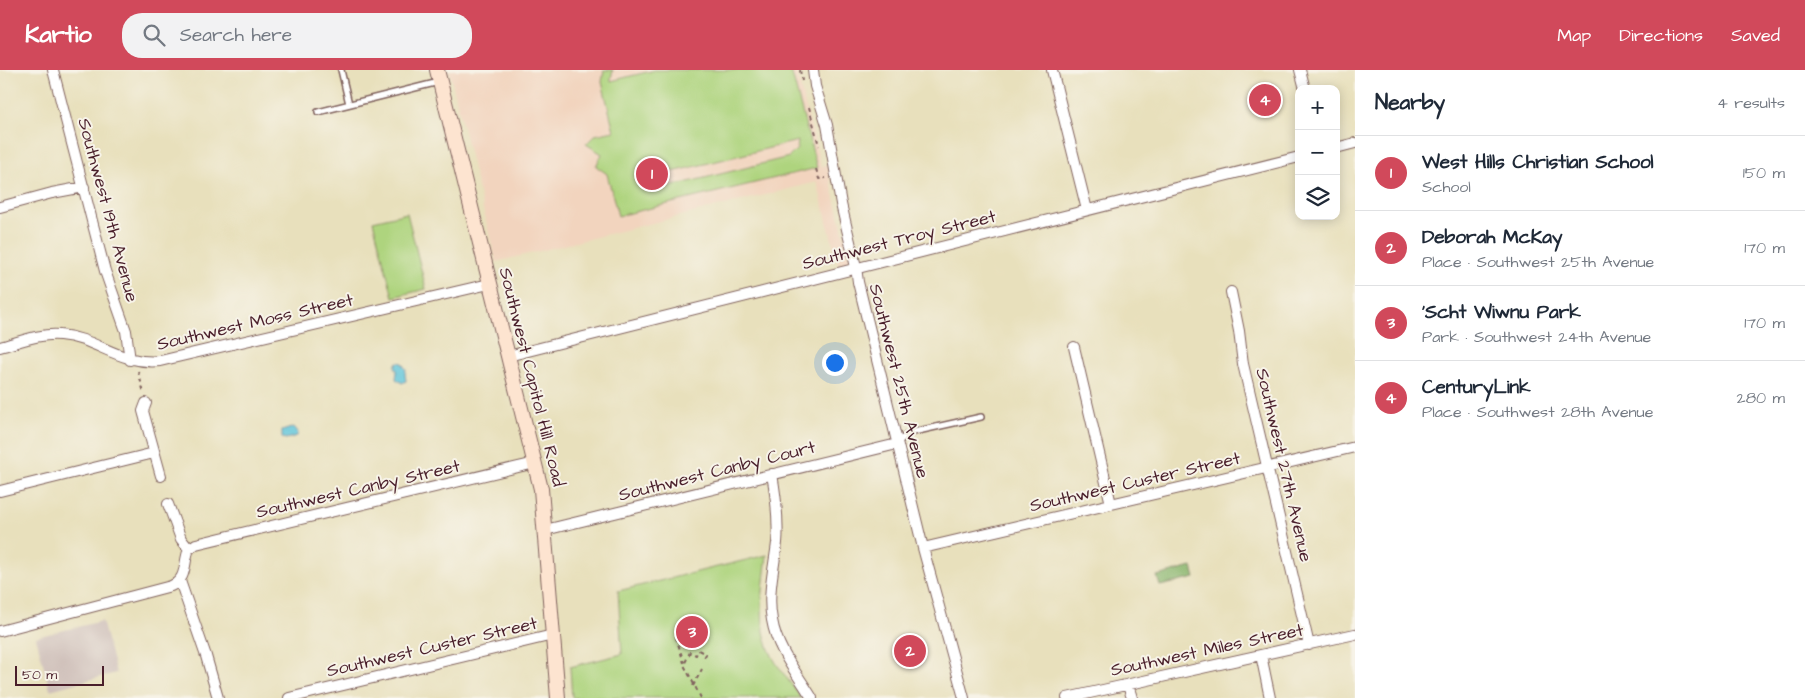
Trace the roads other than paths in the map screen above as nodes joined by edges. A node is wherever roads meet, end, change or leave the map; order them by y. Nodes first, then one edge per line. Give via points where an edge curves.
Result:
1 (53, 70) edge
2 (340, 70) edge
3 (813, 70) edge
4 (1052, 70) edge
5 (1300, 70) edge
6 (438, 76) edge
7 (1304, 85) edge
8 (349, 104) junction
9 (318, 112) dead end
10 (1355, 143) edge
11 (1340, 147) edge
12 (1295, 158) edge
13 (84, 187) junction
14 (0, 207) edge
15 (1087, 210) junction
16 (856, 267) junction
17 (489, 284) junction
18 (1231, 292) dead end
19 (0, 347) edge
20 (1074, 347) dead end
21 (508, 356) junction
22 (130, 360) junction
23 (146, 403) road end
24 (981, 417) dead end
25 (897, 444) junction
26 (1355, 447) edge
27 (154, 453) junction
28 (535, 463) junction
29 (1267, 468) junction
30 (772, 474) junction
31 (161, 476) dead end
32 (0, 491) edge
33 (168, 504) dead end
34 (1111, 504) junction
35 (545, 530) junction
36 (923, 548) junction
37 (189, 550) junction
38 (180, 581) junction
39 (0, 631) edge
40 (1355, 634) edge
41 (553, 635) junction
42 (1309, 645) junction
43 (1261, 655) junction
44 (1128, 685) junction
45 (218, 698) edge
46 (289, 698) edge
47 (558, 698) edge
48 (812, 698) edge
49 (964, 698) edge
50 (1067, 698) edge
51 (1132, 698) edge
52 (1270, 698) edge

1 - 13 street, Southwest 19th Avenue
2 - 8 lane
3 - 16 street, Southwest 25th Avenue
4 - 15 street
5 - 7 street
6 - 8 lane
6 - 17 street, Southwest Capitol Hill Road
8 - 9 lane
10 - 11 street
12 - 15 street, Southwest Troy Street
13 - 14 street
13 - 22 street, Southwest 19th Avenue via 108,281 126,330
15 - 16 street, Southwest Troy Street
16 - 21 street, Southwest Troy Street
16 - 25 street, Southwest 25th Avenue
17 - 21 street, Southwest Capitol Hill Road
17 - 22 street, Southwest Moss Street via 168,360
18 - 29 street, Southwest 27th Avenue via 1243,364
19 - 22 street, Southwest Moss Street via 61,335
20 - 34 street
21 - 28 street, Southwest Capitol Hill Road
23 - 27 street via 143,411
24 - 25 lane via 909,433
25 - 30 street, Southwest Canby Court
25 - 36 street, Southwest 25th Avenue
26 - 29 street, Southwest Custer Street
27 - 31 street
27 - 32 street
28 - 35 street, Southwest Capitol Hill Road
28 - 37 street, Southwest Canby Street via 196,544
29 - 34 street, Southwest Custer Street
29 - 42 street, Southwest 27th Avenue
30 - 35 street, Southwest Canby Court
30 - 48 street via 777,532 770,600 772,622 786,658
33 - 37 street via 181,539
34 - 36 street, Southwest Custer Street
35 - 41 street, Southwest Capitol Hill Road
36 - 49 street, Southwest 25th Avenue
37 - 38 street
38 - 39 street
38 - 45 street
40 - 42 street, Southwest Miles Street
41 - 46 street, Southwest Custer Street
41 - 47 street, Southwest Capitol Hill Road
42 - 43 street, Southwest Miles Street
43 - 44 street, Southwest Miles Street
43 - 52 street
44 - 50 street, Southwest Miles Street
44 - 51 street

